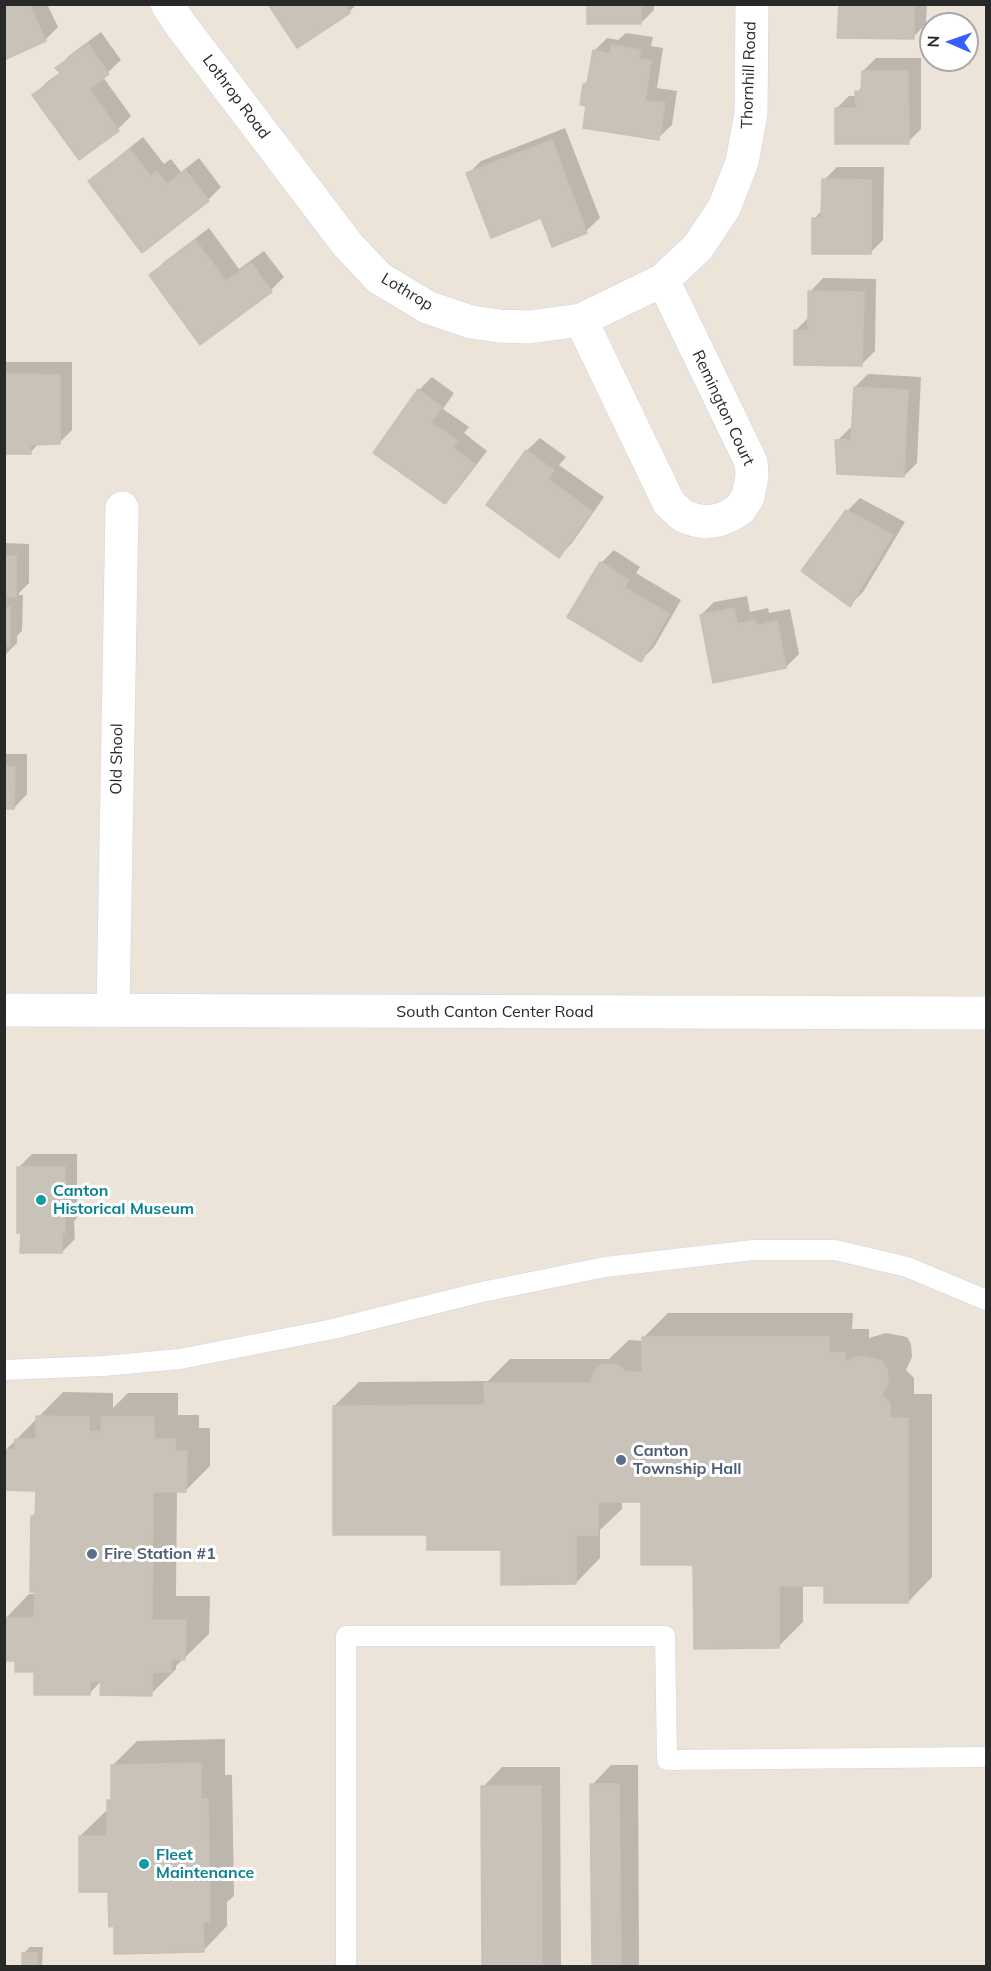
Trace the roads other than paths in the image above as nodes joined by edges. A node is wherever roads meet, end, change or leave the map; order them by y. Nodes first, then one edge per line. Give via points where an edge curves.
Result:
1 (167, 4) edge
2 (752, 4) edge
3 (306, 189) joint
4 (663, 280) junction
5 (582, 320) junction
6 (122, 508) dead end
7 (4, 1010) edge
8 (113, 1010) junction
9 (987, 1013) edge
10 (987, 1300) edge
11 (4, 1370) edge
12 (987, 1757) edge
13 (346, 1966) edge

1 - 3 street, Lothrop Road
2 - 4 street, Thornhill Road via 751,114 742,162 724,208 698,247
3 - 5 street, Lothrop via 347,244 379,278 427,307 471,322 500,326 529,327
4 - 5 street, Thornhill Road
4 - 5 street, Remington Court via 751,462 748,497 729,516 705,522 695,520 682,516 669,503
6 - 8 street, Old Shool
7 - 8 street, South Canton Center Road
8 - 9 street, South Canton Center Road
10 - 11 lane via 907,1267 835,1250 753,1250 605,1267 333,1329 180,1359
12 - 13 lane via 668,1760 665,1636 346,1636

